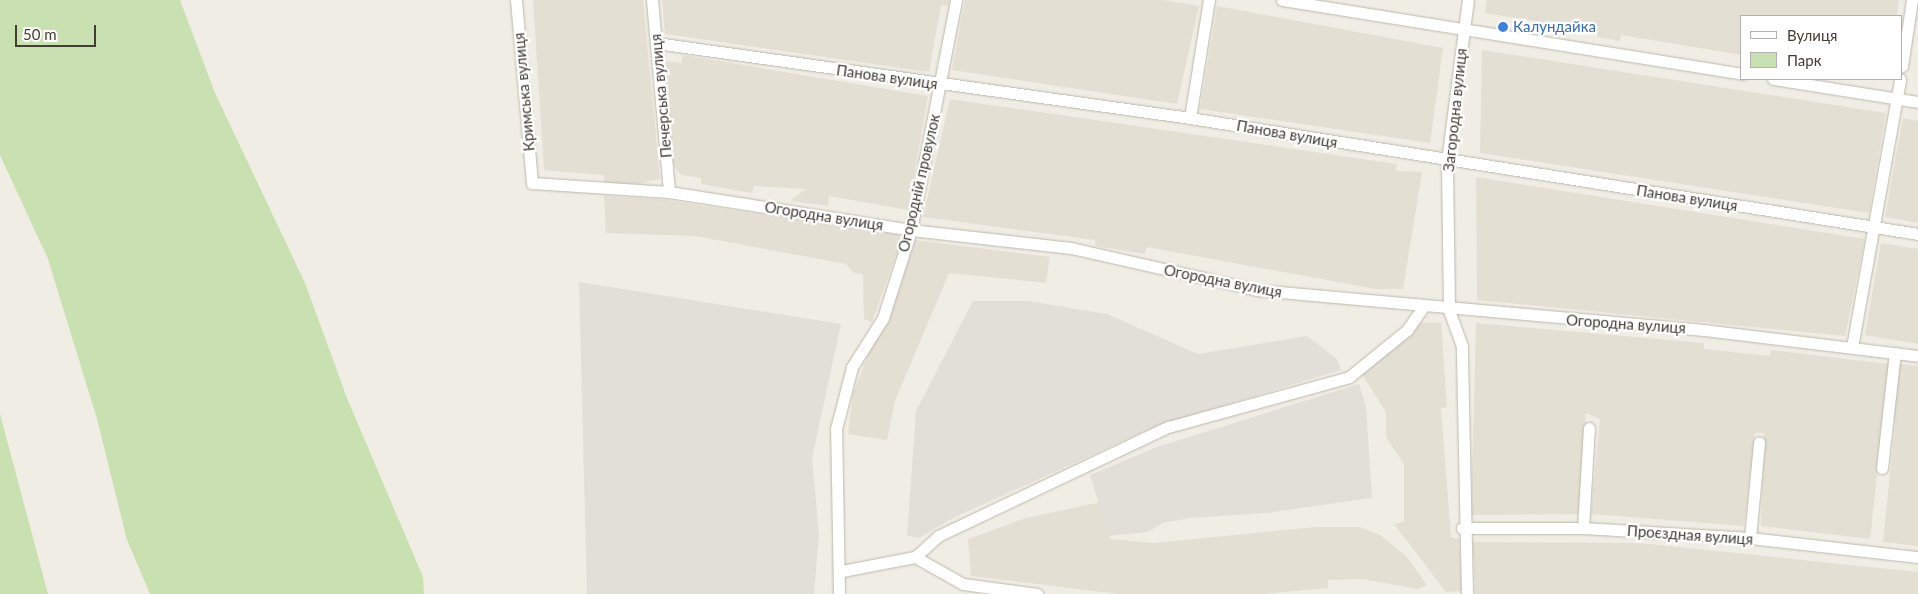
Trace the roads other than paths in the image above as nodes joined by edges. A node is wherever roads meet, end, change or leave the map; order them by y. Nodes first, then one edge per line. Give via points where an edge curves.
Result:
1 (516, 0) edge
2 (652, 0) edge
3 (956, 0) edge
4 (1209, 0) edge
5 (1282, 0) edge
6 (1468, 0) edge
7 (1912, 0) edge
8 (1464, 29) junction
9 (656, 43) junction
10 (1903, 59) edge
11 (1740, 74) edge
12 (1778, 80) edge
13 (1900, 80) edge
14 (940, 85) junction
15 (1896, 99) junction
16 (1918, 102) edge
17 (1190, 118) junction
18 (1447, 161) junction
19 (532, 183) joint
20 (670, 192) junction
21 (1875, 226) junction
22 (911, 230) junction
23 (1918, 234) edge
24 (1423, 307) junction
25 (1449, 310) junction
26 (1852, 347) junction
27 (1895, 353) junction
28 (1918, 356) edge
29 (1589, 428) dead end
30 (1759, 442) dead end
31 (1882, 468) dead end
32 (1462, 528) junction
33 (1583, 528) junction
34 (1750, 538) junction
35 (916, 557) junction
36 (1918, 557) edge
37 (842, 571) junction
38 (839, 594) edge
39 (1037, 594) edge
40 (1467, 594) edge

1 - 19 street, Кримська вулиця
2 - 9 street, Печерська вулиця
3 - 14 street, Огородній провулок
4 - 17 street
5 - 8 street
6 - 8 street, Загородна вулиця
7 - 10 street
8 - 11 street
8 - 18 street, Загородна вулиця
9 - 14 street, Панова вулиця
9 - 20 street, Печерська вулиця
12 - 15 street
13 - 15 street
14 - 17 street, Панова вулиця
14 - 22 street, Огородній провулок
15 - 16 street
15 - 21 street
17 - 18 street, Панова вулиця
18 - 21 street, Панова вулиця
18 - 25 street, Загородна вулиця
19 - 20 street, Огородна вулиця
20 - 22 street, Огородна вулиця
21 - 23 street, Панова вулиця
21 - 26 street
22 - 24 street, Огородна вулиця via 1071,248 1257,290
22 - 37 street, Огородній провулок via 883,318 852,367 836,429
24 - 25 street, Огородна вулиця
24 - 35 street via 1407,330 1349,377 1168,427 938,536
25 - 26 street, Огородна вулиця
25 - 32 street, Загородна вулиця via 1462,346
26 - 27 street, Огородна вулиця
27 - 28 street, Огородна вулиця
27 - 31 street
29 - 33 street
30 - 34 street
32 - 33 street, Проєздная вулиця
32 - 40 street, Загородна вулиця
33 - 34 street, Проєздная вулиця
34 - 36 street, Проєздная вулиця
35 - 37 street
35 - 39 street via 963,584
37 - 38 street, Огородній провулок

